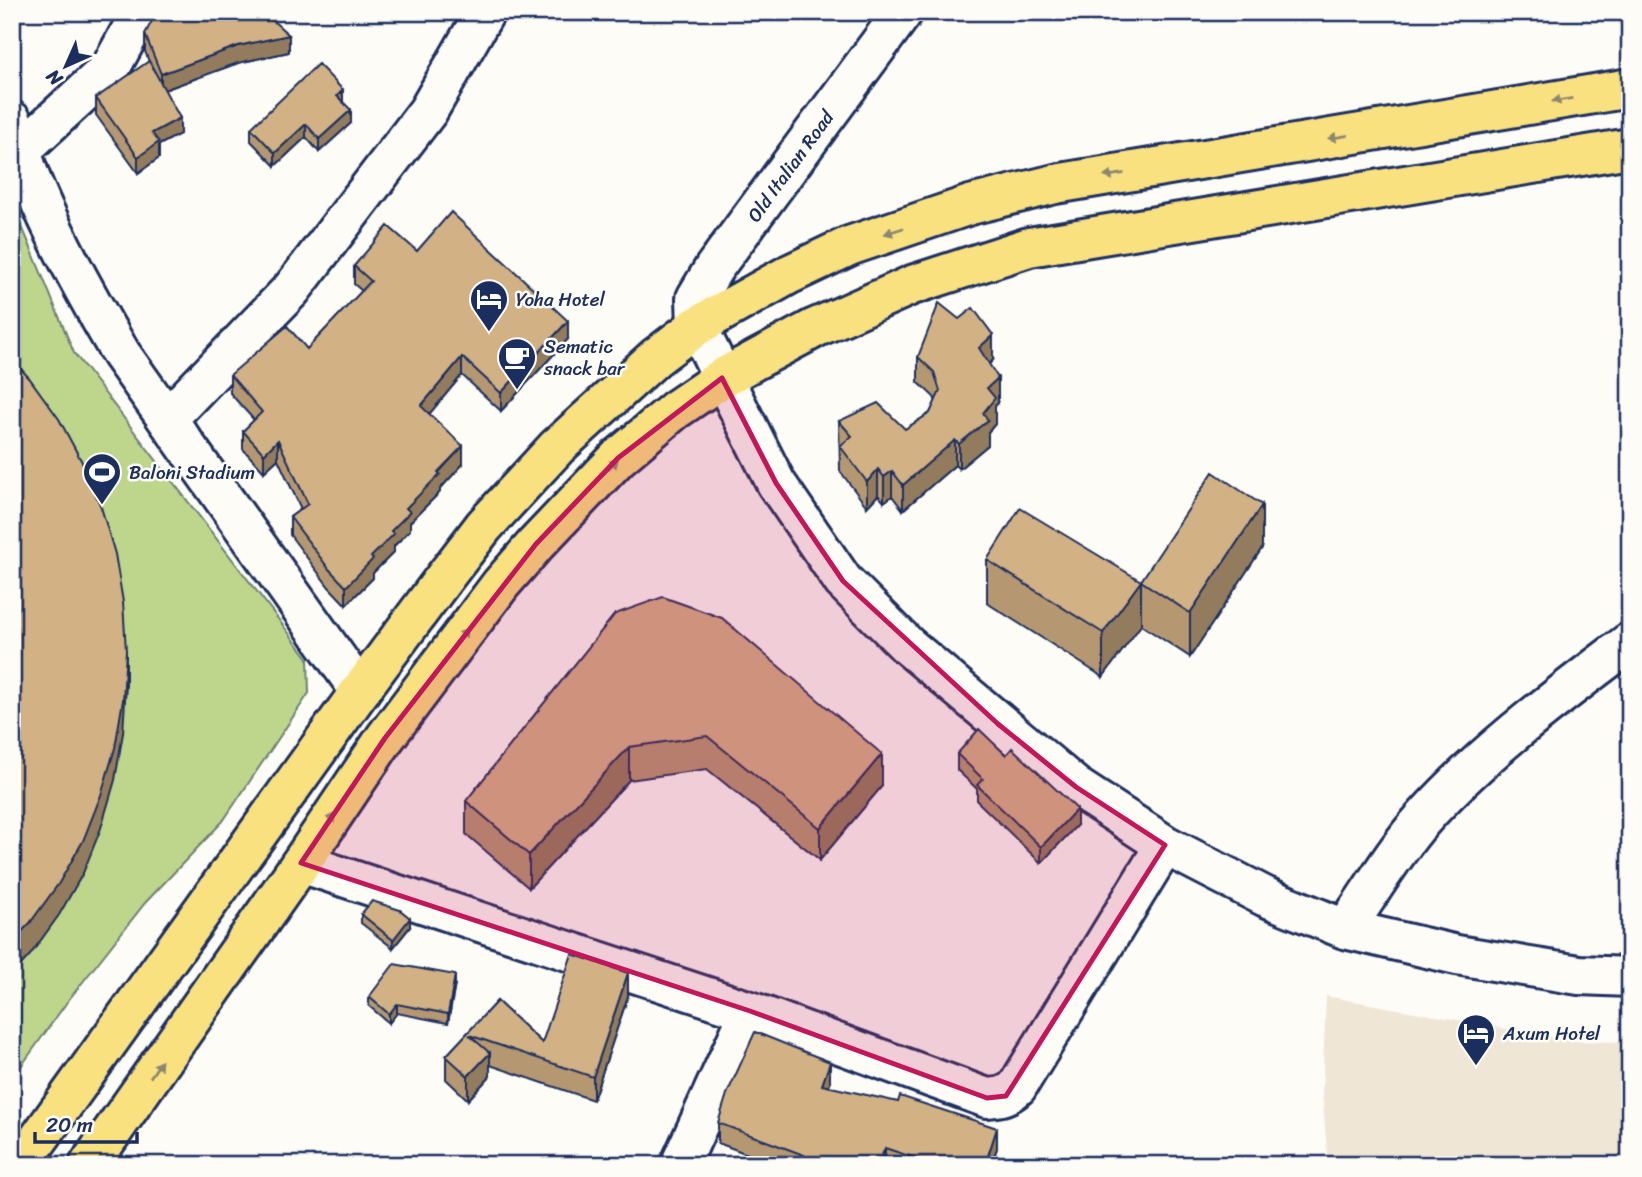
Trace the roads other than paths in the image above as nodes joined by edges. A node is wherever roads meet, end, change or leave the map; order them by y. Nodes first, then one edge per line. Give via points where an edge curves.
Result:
1 (141, 12) edge
2 (485, 12) edge
3 (903, 12) edge
4 (1630, 88) edge
5 (17, 135) edge
6 (1630, 148) edge
7 (697, 326) junction
8 (722, 378) junction
9 (167, 419) junction
10 (1630, 642) edge
11 (360, 691) junction
12 (1166, 845) junction
13 (301, 863) junction
14 (1345, 929) junction
15 (1630, 977) edge
16 (750, 1011) junction
17 (20, 1165) edge
18 (89, 1165) edge
19 (680, 1165) edge

1 - 5 street via 111,67
2 - 9 street via 428,111 292,289
3 - 7 street, Old Italian Road via 714,268 696,298
4 -> 7 main road via 1055,184 970,205 849,246
5 - 9 street via 32,185 89,301
6 - 8 main road via 1029,247 912,285 815,328
7 - 8 street
7 - 11 main road via 549,455 484,526
8 - 12 street via 776,483 843,581 907,645 1008,732 1076,787
13 -> 8 main road via 385,738 501,584 618,458
9 - 11 street
10 - 14 street via 1454,785 1420,822
11 - 17 main road
12 - 14 street via 1266,897
12 - 16 street via 1017,1087 1006,1096 987,1098
13 - 16 street
18 -> 13 main road
14 - 15 street via 1457,955 1579,975
16 - 19 street

